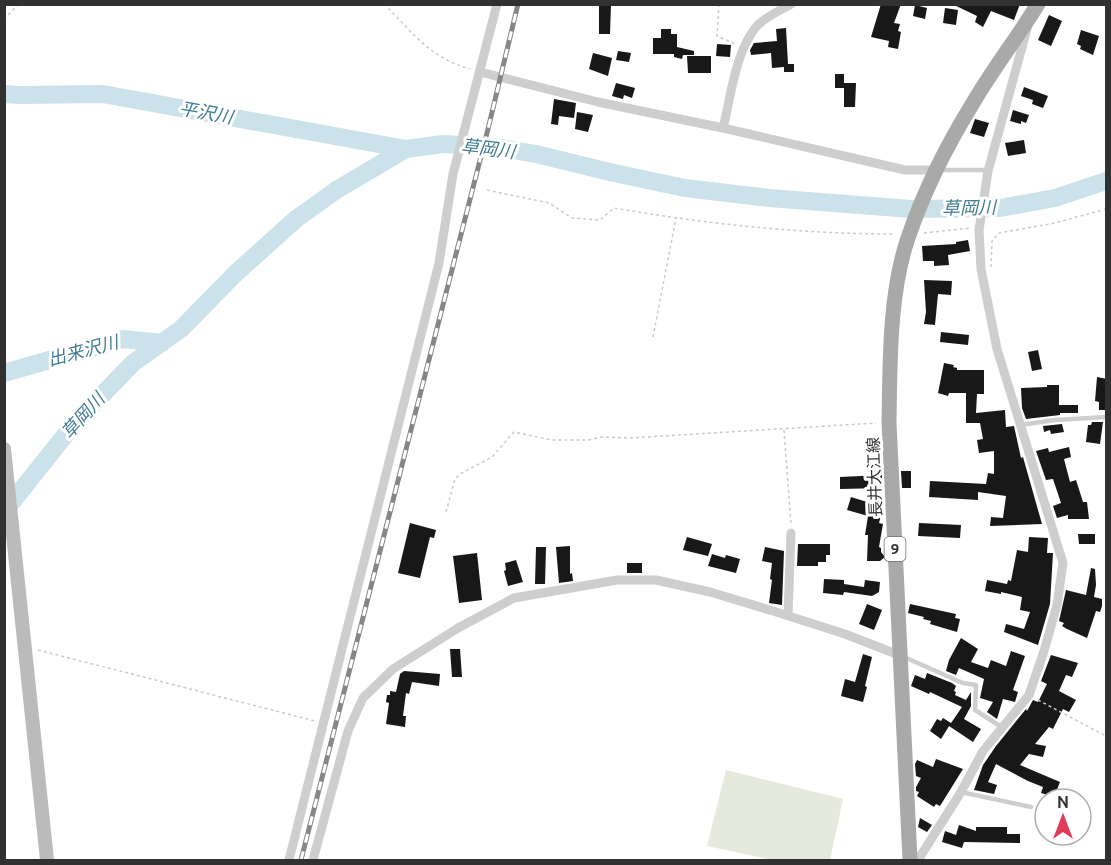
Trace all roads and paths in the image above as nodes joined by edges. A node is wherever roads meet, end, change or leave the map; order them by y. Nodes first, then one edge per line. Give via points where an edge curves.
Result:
1 (19, 4) edge
2 (384, 4) edge
3 (497, 4) edge
4 (719, 4) edge
5 (791, 4) edge
6 (1035, 8) edge
7 (4, 19) edge
8 (742, 47) junction
9 (996, 68) junction
10 (480, 72) junction
11 (1013, 81) junction
12 (723, 128) junction
13 (936, 170) junction
14 (989, 170) junction
15 (487, 190) dead end
16 (1107, 210) edge
17 (676, 218) junction
18 (980, 228) junction
19 (909, 237) junction
20 (985, 294) junction
21 (653, 337) dead end
22 (1107, 417) edge
23 (889, 423) junction
24 (1020, 425) junction
25 (784, 429) junction
26 (4, 449) edge
27 (446, 512) dead end
28 (791, 533) joint
29 (788, 615) junction
30 (25, 647) junction
31 (899, 655) junction
32 (1029, 695) junction
33 (324, 723) junction
34 (1003, 728) junction
35 (1107, 736) edge
36 (961, 792) junction
37 (1031, 807) dead end
38 (47, 861) edge
39 (289, 861) edge
40 (313, 861) edge
41 (910, 861) edge
42 (918, 861) edge

1 - 7 path
2 - 10 path via 430,51
3 - 10 street
4 - 8 path via 717,36
5 - 8 street via 757,26
6 - 9 main road, 9
6 - 11 street
8 - 12 street
9 - 11 street
9 - 13 main road, 9
10 - 12 street
10 - 33 street via 453,174 439,263
11 - 14 street
12 - 13 street via 905,170
13 - 14 lane
13 - 19 main road, 長井大江線 / 9
14 - 18 street
15 - 17 path via 549,203 572,218 600,220 614,207
16 - 20 path via 999,233 992,241 991,276
17 - 19 path via 764,229
17 - 21 path
18 - 19 path
18 - 20 street
19 - 23 main road, 長井大江線 / 9 via 892,324
20 - 24 street
22 - 24 lane
23 - 25 path
23 - 31 main road, 長井大江線 / 9
24 - 32 street via 1064,563 1054,616
25 - 27 path via 588,440 550,440 514,432 492,457 455,479
25 - 28 path
26 - 30 street
28 - 29 street
29 - 31 street
29 - 40 street via 656,580 617,580 514,598 393,669 363,698 348,731
30 - 33 path
30 - 38 street
31 - 34 lane via 976,685 975,710
31 - 41 main road, 長井大江線 / 9
32 - 34 street
32 - 35 path
33 - 39 street
34 - 36 street via 983,751
36 - 37 lane
36 - 42 street

